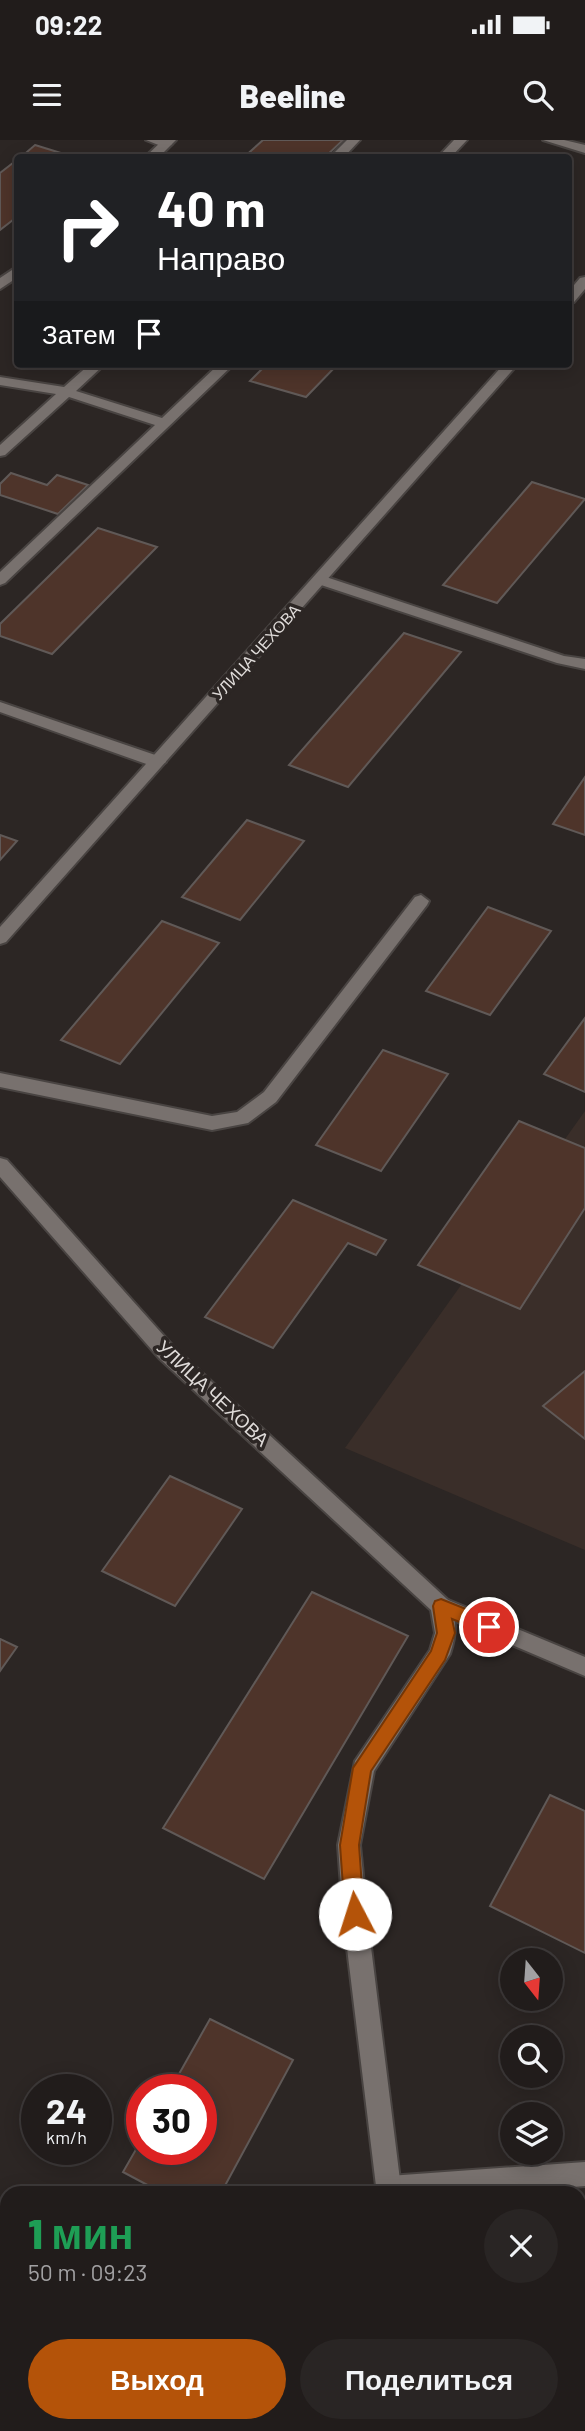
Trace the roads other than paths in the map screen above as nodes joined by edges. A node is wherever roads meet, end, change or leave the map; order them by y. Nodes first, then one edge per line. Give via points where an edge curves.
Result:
1 (152, 140) edge
2 (354, 140) edge
3 (461, 140) edge
4 (549, 140) edge
5 (168, 142) edge
6 (585, 149) edge
7 (154, 154) edge
8 (338, 154) edge
9 (447, 154) edge
10 (14, 273) edge
11 (585, 281) edge
12 (0, 285) edge
13 (572, 296) edge
14 (93, 368) edge
15 (223, 368) edge
16 (507, 368) edge
17 (0, 381) edge
18 (66, 392) junction
19 (165, 424) junction
20 (0, 452) edge
21 (0, 580) edge
22 (320, 580) junction
23 (585, 664) edge
24 (0, 707) edge
25 (158, 762) junction
26 (421, 901) dead end
27 (0, 938) edge
28 (0, 1080) edge
29 (0, 1165) edge
30 (441, 1606) junction
31 (585, 1667) edge
32 (585, 2174) edge
33 (387, 2186) edge
34 (436, 2186) edge

1 - 5 street
2 - 8 street
3 - 9 street
4 - 6 street
5 - 7 street
10 - 12 street
11 - 13 street
14 - 18 street
15 - 19 street
16 - 22 street, УЛИЦА ЧЕХОВА
17 - 18 street
18 - 19 street
18 - 20 street
19 - 21 street
22 - 23 street
22 - 25 street, УЛИЦА ЧЕХОВА
24 - 25 street
25 - 27 street, УЛИЦА ЧЕХОВА
26 - 28 street via 270,1097 242,1118 212,1123
29 - 30 street, УЛИЦА ЧЕХОВА via 166,1352
30 - 31 street, УЛИЦА ЧЕХОВА
30 - 33 street via 446,1633 439,1654 363,1768 349,1845
32 - 34 street

